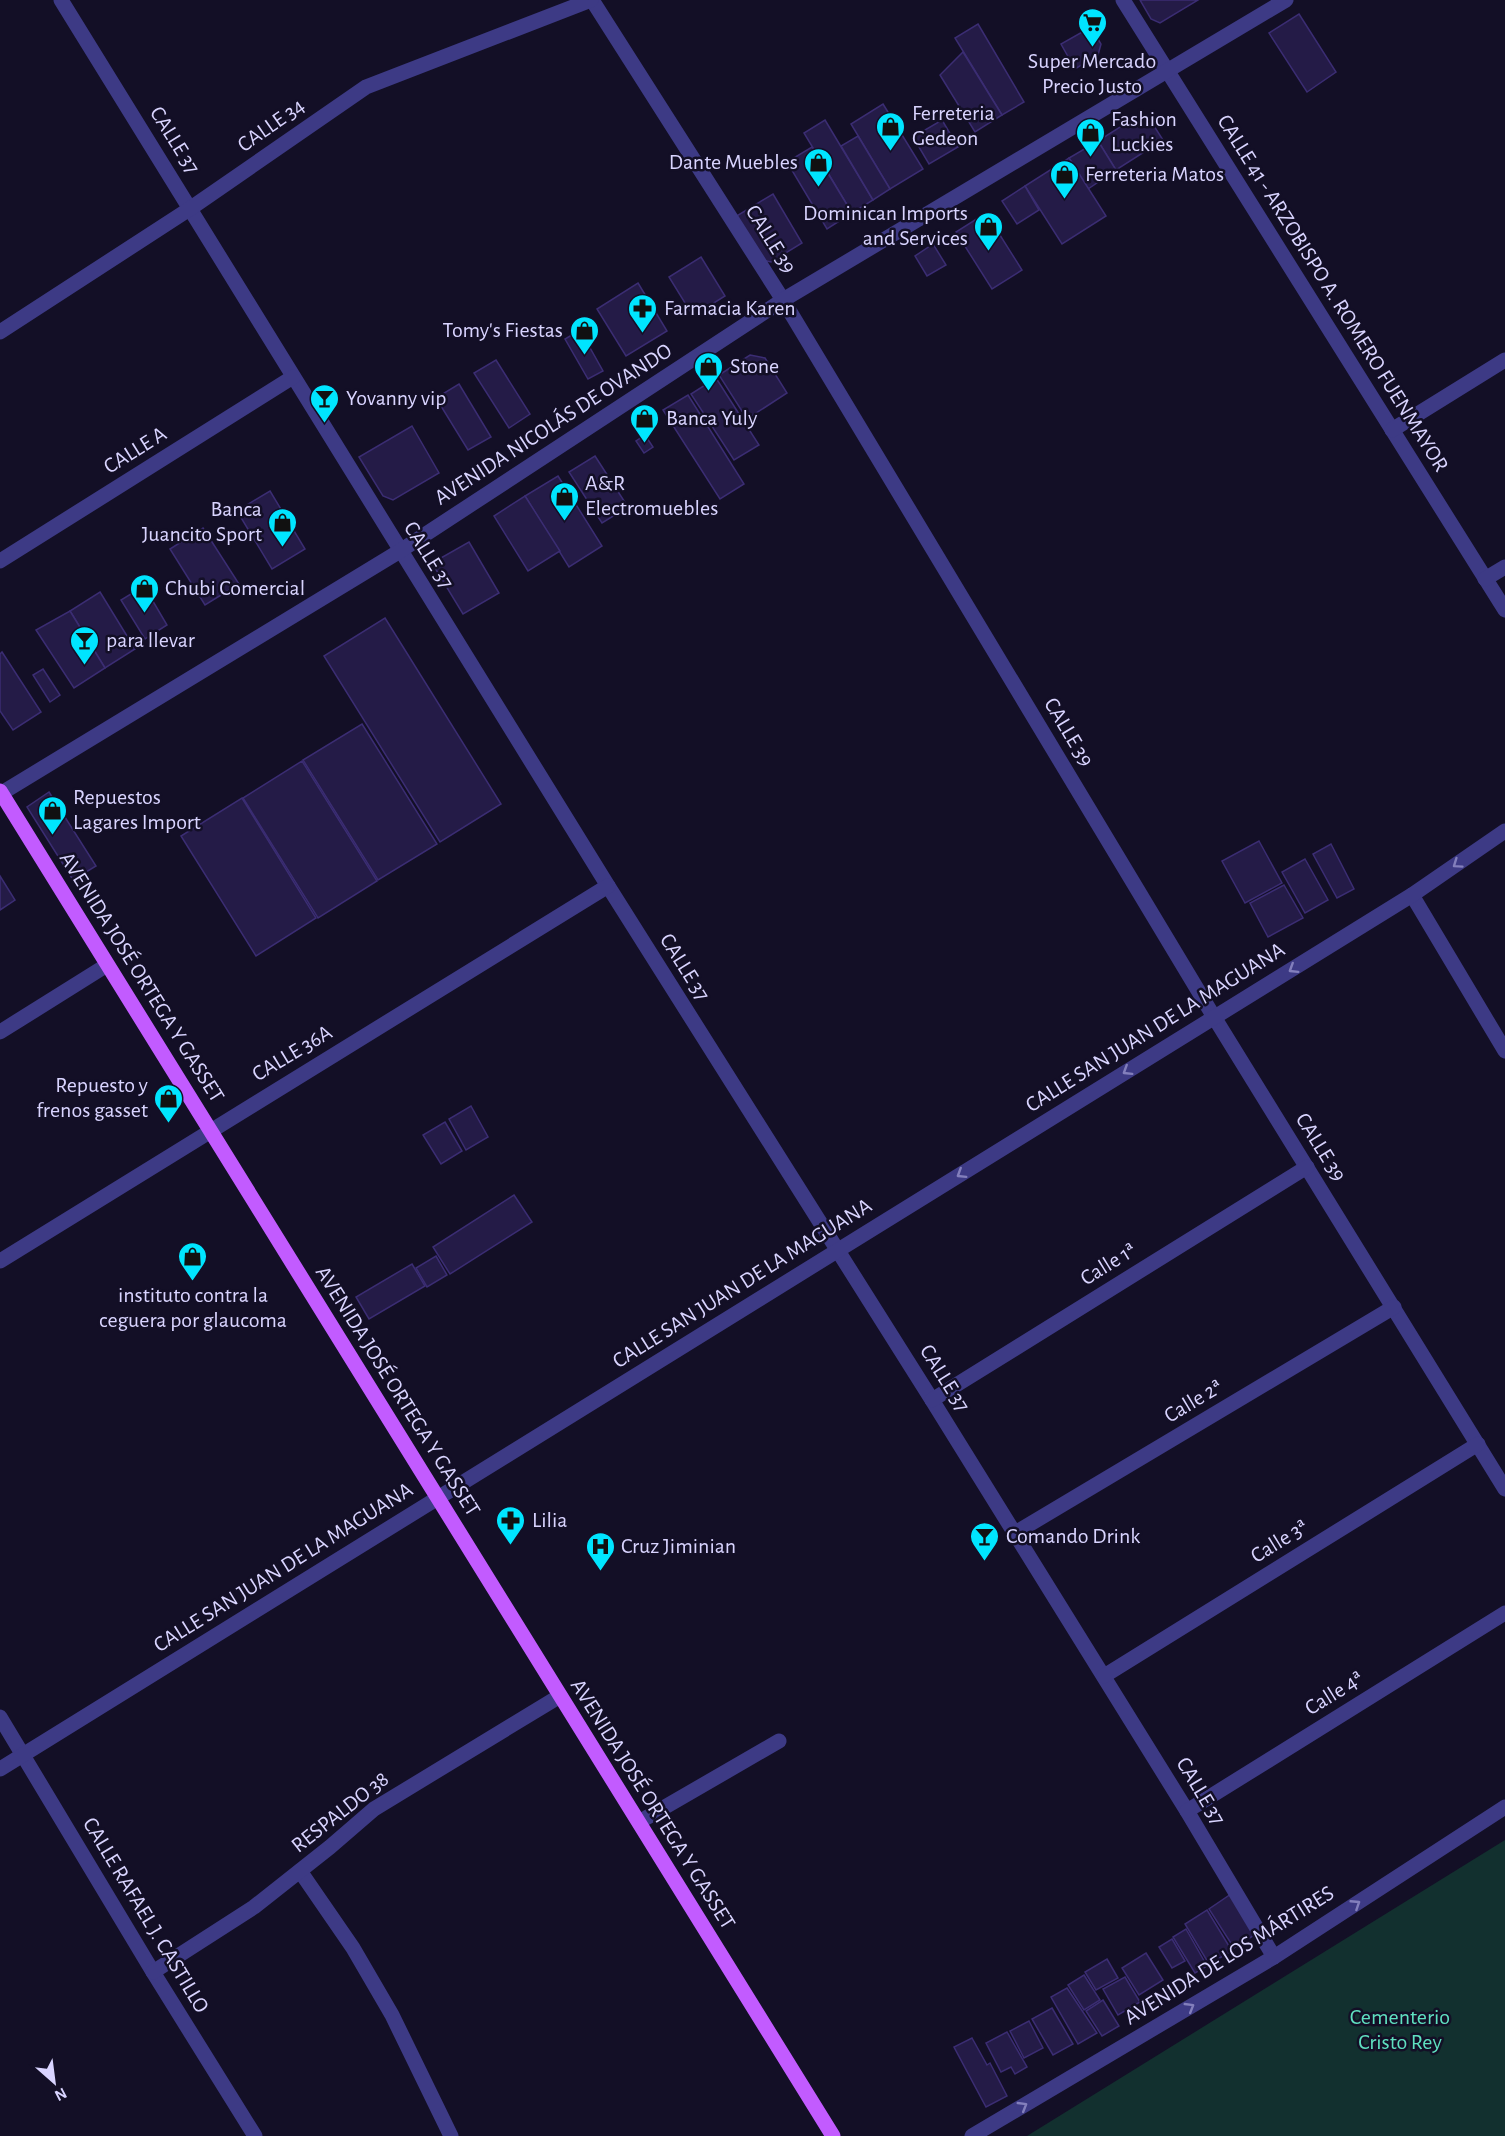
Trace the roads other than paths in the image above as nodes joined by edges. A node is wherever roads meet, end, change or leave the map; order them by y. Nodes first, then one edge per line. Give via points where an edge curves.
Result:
1 (61, 0) edge
2 (591, 0) edge
3 (1123, 0) edge
4 (1286, 0) edge
5 (1168, 72) junction
6 (191, 208) junction
7 (783, 300) junction
8 (0, 332) edge
9 (1505, 360) edge
10 (293, 377) junction
11 (1392, 430) junction
12 (400, 551) junction
13 (0, 561) edge
14 (1505, 567) edge
15 (1485, 579) junction
16 (1505, 610) edge
17 (0, 793) edge
18 (1505, 831) edge
19 (608, 886) junction
20 (1412, 895) junction
21 (107, 965) junction
22 (1214, 1017) junction
23 (0, 1032) edge
24 (1505, 1051) edge
25 (210, 1130) junction
26 (1307, 1167) junction
27 (837, 1250) junction
28 (0, 1261) edge
29 (1394, 1307) junction
30 (932, 1400) junction
31 (1478, 1444) junction
32 (1505, 1489) edge
33 (437, 1498) junction
34 (1015, 1533) junction
35 (1505, 1613) edge
36 (1104, 1676) junction
37 (560, 1696) junction
38 (0, 1717) edge
39 (779, 1741) dead end
40 (24, 1754) junction
41 (0, 1769) edge
42 (1505, 1807) edge
43 (1187, 1811) junction
44 (639, 1822) junction
45 (300, 1871) junction
46 (1274, 1957) junction
47 (153, 1972) junction
48 (255, 2136) edge
49 (451, 2136) edge
50 (832, 2136) edge
51 (972, 2136) edge

1 - 6 street, CALLE 37
2 - 6 street, CALLE 34 via 366,87
2 - 7 street, CALLE 39
3 - 5 street, CALLE 41 - ARZOBISPO A. ROMERO FUENMAYOR
4 - 5 street, AVENIDA NICOLÁS DE OVANDO
5 - 7 street, AVENIDA NICOLÁS DE OVANDO
5 - 11 street, CALLE 41 - ARZOBISPO A. ROMERO FUENMAYOR
6 - 8 street, CALLE 34
6 - 10 street, CALLE 37
7 - 12 street, AVENIDA NICOLÁS DE OVANDO
7 - 22 street, CALLE 39
9 - 11 street
10 - 12 street, CALLE 37
10 - 13 street, CALLE A
11 - 15 street, CALLE 41 - ARZOBISPO A. ROMERO FUENMAYOR
12 - 17 street, AVENIDA NICOLÁS DE OVANDO
12 - 19 street, CALLE 37
14 - 15 street
15 - 16 street, CALLE 41 - ARZOBISPO A. ROMERO FUENMAYOR
17 - 21 main road, AVENIDA JOSÉ ORTEGA Y GASSET
18 -> 20 street, CALLE SAN JUAN DE LA MAGUANA
19 - 25 street, CALLE 36A
19 - 27 street, CALLE 37
20 -> 22 street, CALLE SAN JUAN DE LA MAGUANA
20 - 24 street
21 - 23 street
21 - 25 main road, AVENIDA JOSÉ ORTEGA Y GASSET
22 - 26 street, CALLE 39
22 -> 27 street, CALLE SAN JUAN DE LA MAGUANA
25 - 28 street, CALLE 36A
25 - 33 main road, AVENIDA JOSÉ ORTEGA Y GASSET
26 - 29 street, CALLE 39
26 - 30 street, Calle 1ª
27 - 30 street, CALLE 37
27 - 33 street, CALLE SAN JUAN DE LA MAGUANA
29 - 31 street, CALLE 39
29 - 34 street, Calle 2ª
30 - 34 street, CALLE 37
31 - 32 street, CALLE 39
31 - 36 street, Calle 3ª
33 - 37 main road, AVENIDA JOSÉ ORTEGA Y GASSET
33 - 40 street, CALLE SAN JUAN DE LA MAGUANA
34 - 36 street, CALLE 37
35 - 43 street, Calle 4ª
36 - 43 street, CALLE 37
37 - 44 main road, AVENIDA JOSÉ ORTEGA Y GASSET
37 - 45 street, RESPALDO 38 via 374,1809
38 - 40 street, CALLE RAFAEL J. CASTILLO
39 - 44 street
40 - 41 street, CALLE SAN JUAN DE LA MAGUANA
40 - 47 street, CALLE RAFAEL J. CASTILLO
46 -> 42 street, AVENIDA DE LOS MÁRTIRES
43 - 46 street, CALLE 37
44 - 50 main road, AVENIDA JOSÉ ORTEGA Y GASSET
45 - 47 street, RESPALDO 38 via 254,1907
45 - 49 street via 353,1948 424,2077
51 -> 46 street, AVENIDA DE LOS MÁRTIRES
47 - 48 street, CALLE RAFAEL J. CASTILLO

